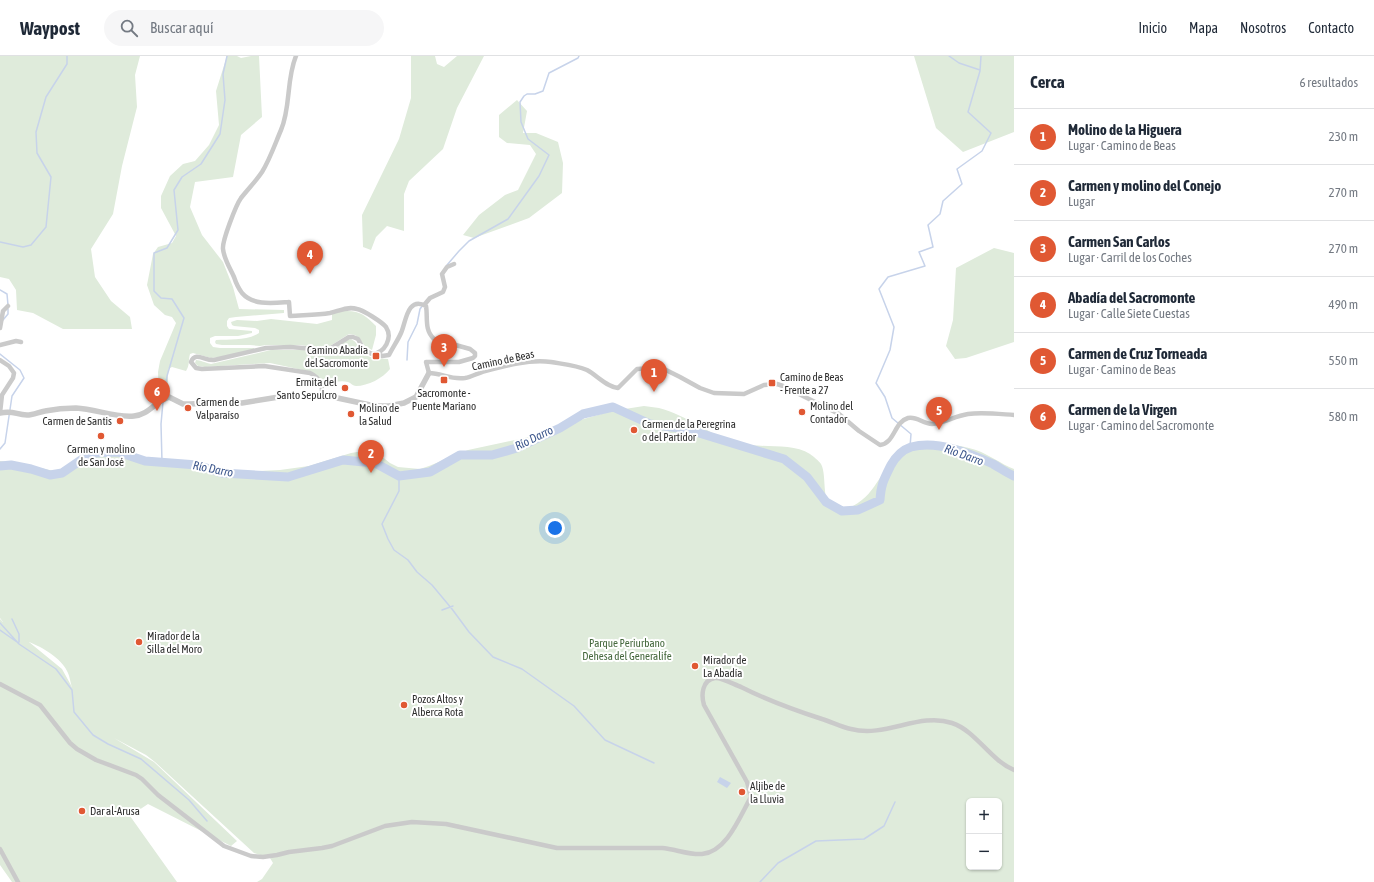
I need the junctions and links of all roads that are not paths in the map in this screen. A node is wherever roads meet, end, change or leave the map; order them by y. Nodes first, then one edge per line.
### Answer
1 (296, 56) edge
2 (454, 264) dead end
3 (425, 304) junction
4 (8, 306) dead end
5 (0, 328) edge
6 (21, 342) dead end
7 (0, 345) edge
8 (377, 353) junction
9 (0, 360) edge
10 (429, 373) junction
11 (322, 396) junction
12 (2, 413) edge
13 (1014, 415) edge
14 (0, 684) edge
15 (1014, 770) edge
16 (0, 849) edge
17 (18, 882) edge

1 - 8 street
2 - 3 street
3 - 8 street
3 - 10 street
4 - 5 street
6 - 7 street
8 - 11 street
9 - 12 street
10 - 11 street
10 - 13 street, Camino de Beas
11 - 12 street
14 - 15 street
16 - 17 street

